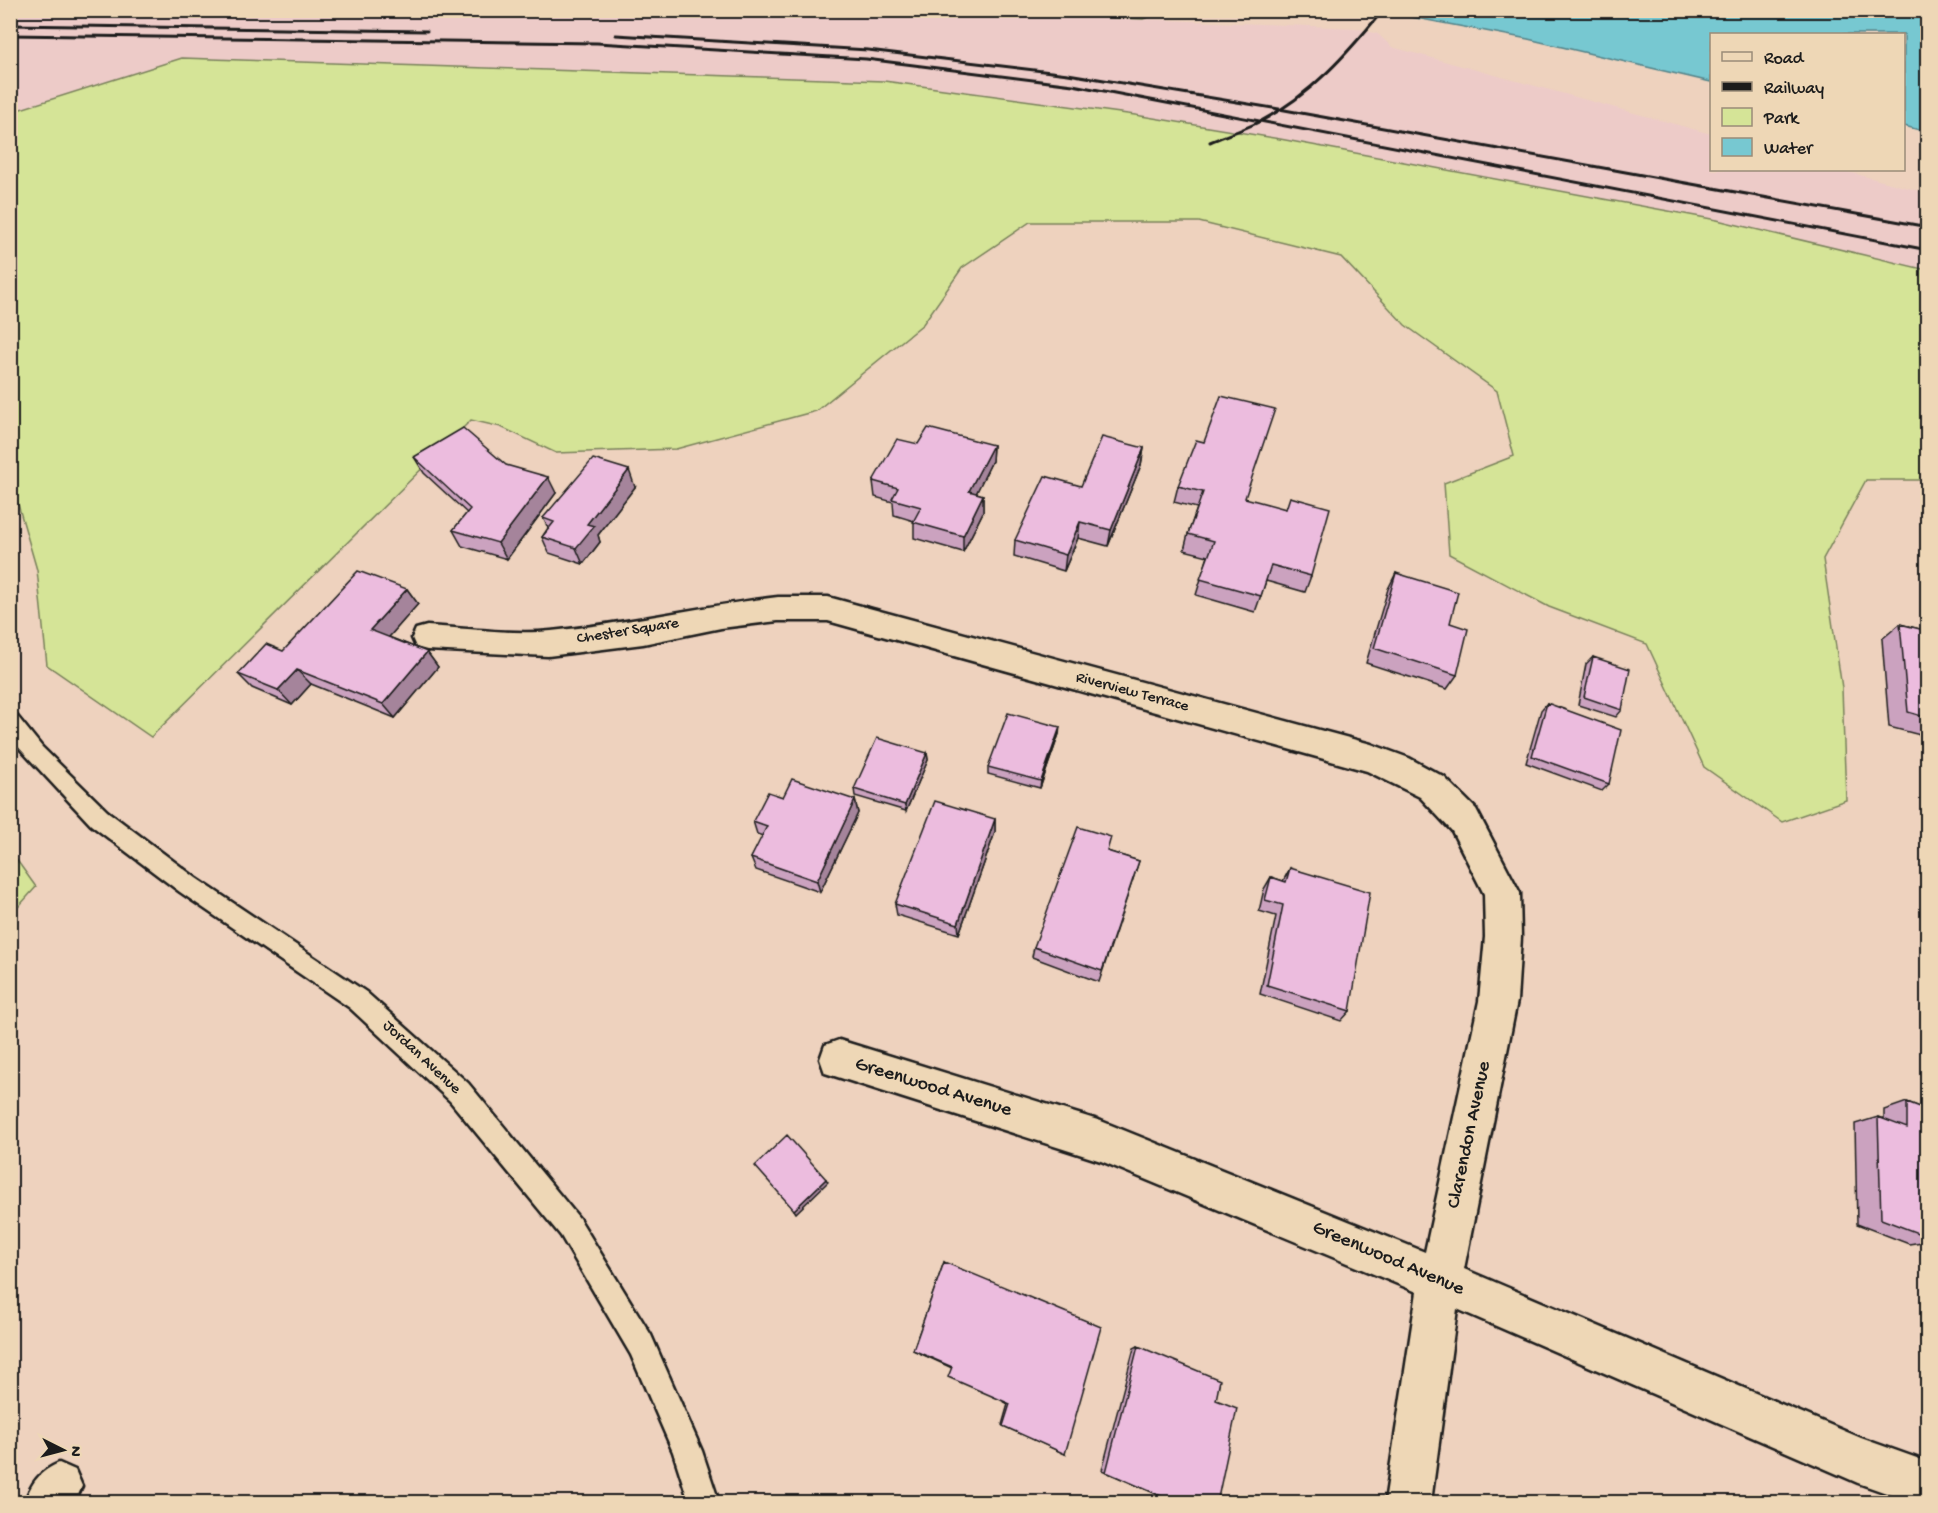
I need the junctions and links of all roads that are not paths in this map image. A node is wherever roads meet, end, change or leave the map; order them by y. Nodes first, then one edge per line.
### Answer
1 (828, 609) joint
2 (427, 638) dead end
3 (10, 722) edge
4 (1432, 787) joint
5 (839, 1059) dead end
6 (1440, 1280) junction
7 (1928, 1485) edge
8 (704, 1503) edge
9 (1408, 1503) edge

1 - 2 street, Chester Square
1 - 4 street, Riverview Terrace
3 - 8 lane, Jordan Avenue
4 - 6 street, Clarendon Avenue
5 - 6 street, Greenwood Avenue
6 - 7 street, Greenwood Avenue
6 - 9 street, Clarendon Avenue

